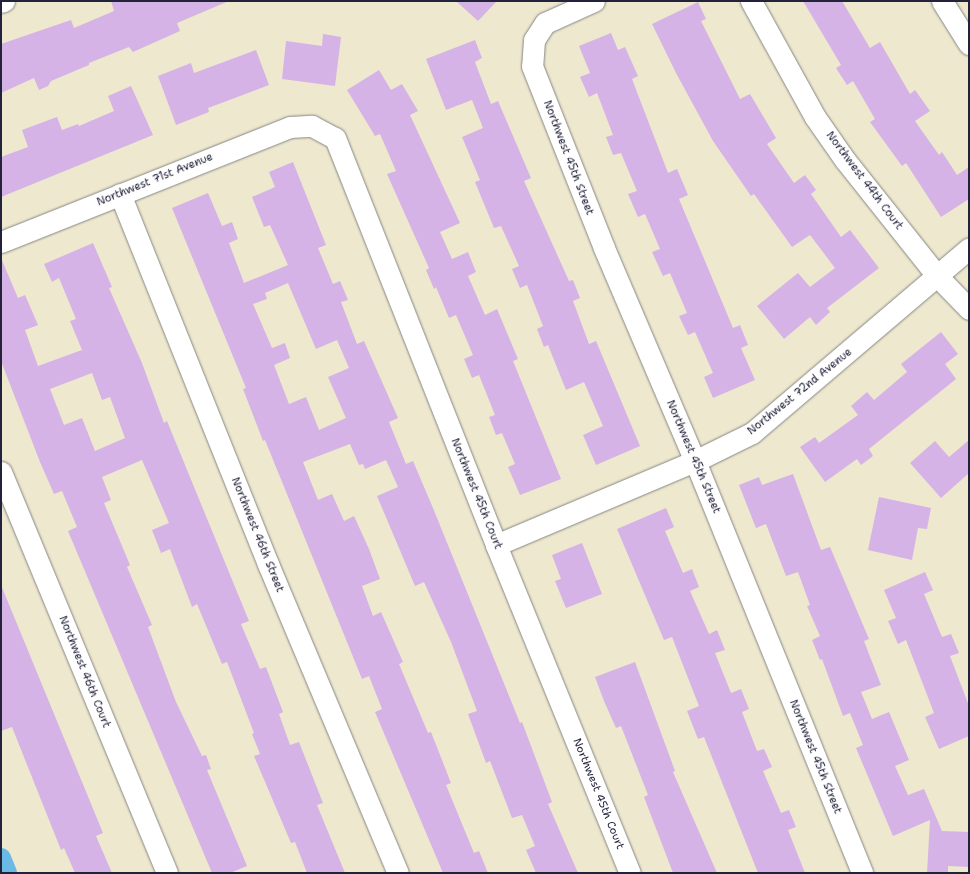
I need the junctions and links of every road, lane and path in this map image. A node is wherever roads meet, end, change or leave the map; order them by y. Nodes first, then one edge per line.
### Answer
1 (4, 1) edge
2 (594, 1) edge
3 (751, 1) edge
4 (942, 1) edge
5 (1, 2) edge
6 (969, 44) edge
7 (312, 126) joint
8 (120, 194) junction
9 (1, 242) edge
10 (969, 248) edge
11 (938, 277) junction
12 (969, 309) edge
13 (696, 460) junction
14 (1, 472) edge
15 (496, 545) junction
16 (167, 873) edge
17 (398, 873) edge
18 (630, 873) edge
19 (862, 873) edge

1 - 5 street
2 - 13 street, Northwest 45th Street
3 - 11 street, Northwest 44th Court
4 - 6 street
7 - 8 street, Northwest 71st Avenue
7 - 15 street, Northwest 45th Court
8 - 9 street, Northwest 71st Avenue
8 - 17 street, Northwest 46th Street
10 - 11 street, Northwest 72nd Avenue
11 - 12 street, Northwest 44th Court
11 - 13 street, Northwest 72nd Avenue
13 - 15 street, Northwest 72nd Avenue
13 - 19 street, Northwest 45th Street
14 - 16 street, Northwest 46th Court
15 - 18 street, Northwest 45th Court

